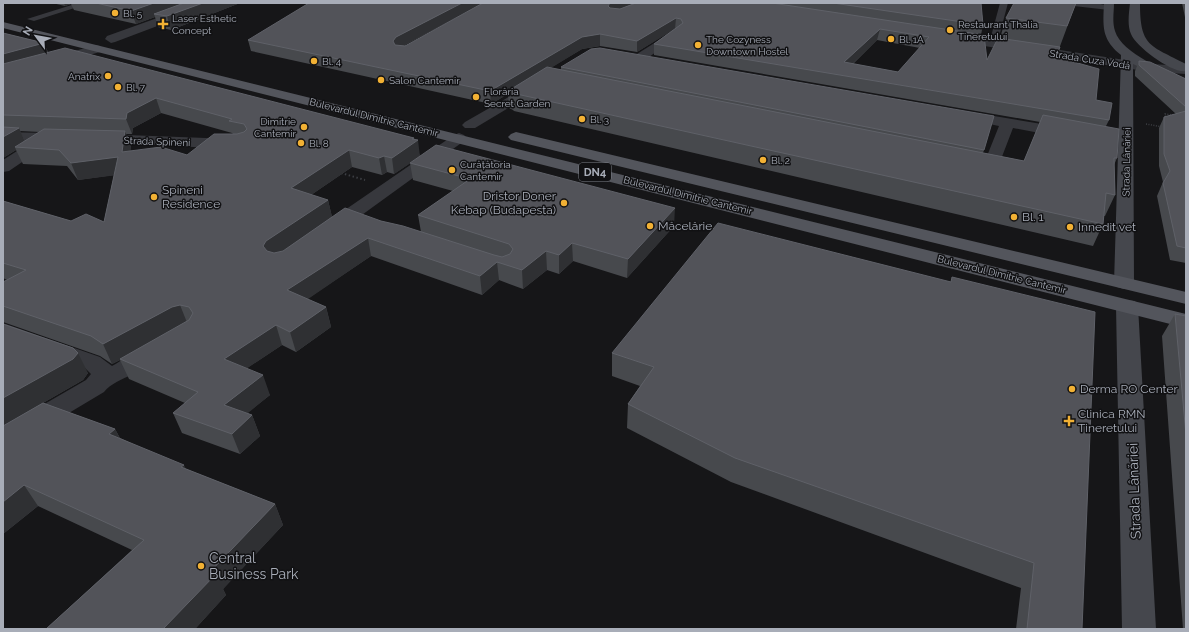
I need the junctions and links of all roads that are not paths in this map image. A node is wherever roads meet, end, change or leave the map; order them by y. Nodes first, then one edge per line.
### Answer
1 (86, 3) edge
2 (209, 3) edge
3 (1004, 3) edge
4 (1065, 3) edge
5 (1135, 3) edge
6 (1109, 6) edge
7 (3, 12) edge
8 (31, 19) junction
9 (3, 25) edge
10 (675, 33) edge
11 (947, 37) edge
12 (111, 39) junction
13 (993, 44) junction
14 (96, 49) junction
15 (1127, 59) junction
16 (657, 60) edge
17 (1151, 68) junction
18 (1186, 70) edge
19 (4, 74) edge
20 (546, 78) edge
21 (1186, 85) edge
22 (402, 109) dead end
23 (953, 113) edge
24 (1007, 122) junction
25 (461, 128) junction
26 (1081, 136) edge
27 (3, 137) edge
28 (86, 139) edge
29 (242, 144) edge
30 (956, 162) edge
31 (3, 167) edge
32 (347, 217) junction
33 (368, 224) edge
34 (317, 238) edge
35 (1125, 295) junction
36 (1186, 298) edge
37 (1186, 321) edge
38 (3, 330) edge
39 (169, 344) edge
40 (101, 379) junction
41 (3, 440) edge
42 (1139, 629) edge

1 - 8 lane
2 - 12 street
3 - 13 lane
4 - 6 lane
5 - 18 street
6 - 15 street
7 - 8 main road, Bulevardul Dimitrie Cantemir
8 - 12 main road, Bulevardul Dimitrie Cantemir
9 - 14 main road, Bulevardul Dimitrie Cantemir / DN4
10 - 16 street
11 - 13 street, Strada Cuza Vodă
12 - 22 main road, Bulevardul Dimitrie Cantemir
13 - 15 street, Strada Cuza Vodă
14 - 19 street
14 - 25 main road, Bulevardul Dimitrie Cantemir / DN4
15 - 17 street, Strada Cuza Vodă
15 - 35 street, Strada Lânăriei
17 - 18 street, Strada Cuza Vodă
17 - 21 street
20 - 25 street
23 - 24 street
24 - 26 street
24 - 30 street
25 - 32 street
25 - 35 main road, Bulevardul Dimitrie Cantemir / DN4
25 - 35 main road, Bulevardul Dimitrie Cantemir / DN4
27 - 31 street
28 - 29 street, Strada Spineni
32 - 33 street
32 - 34 street
35 - 36 main road, Bulevardul Dimitrie Cantemir / DN4
35 - 37 main road, Bulevardul Dimitrie Cantemir / DN4
35 - 42 street, Strada Lânăriei
38 - 40 street
39 - 40 street
40 - 41 street

